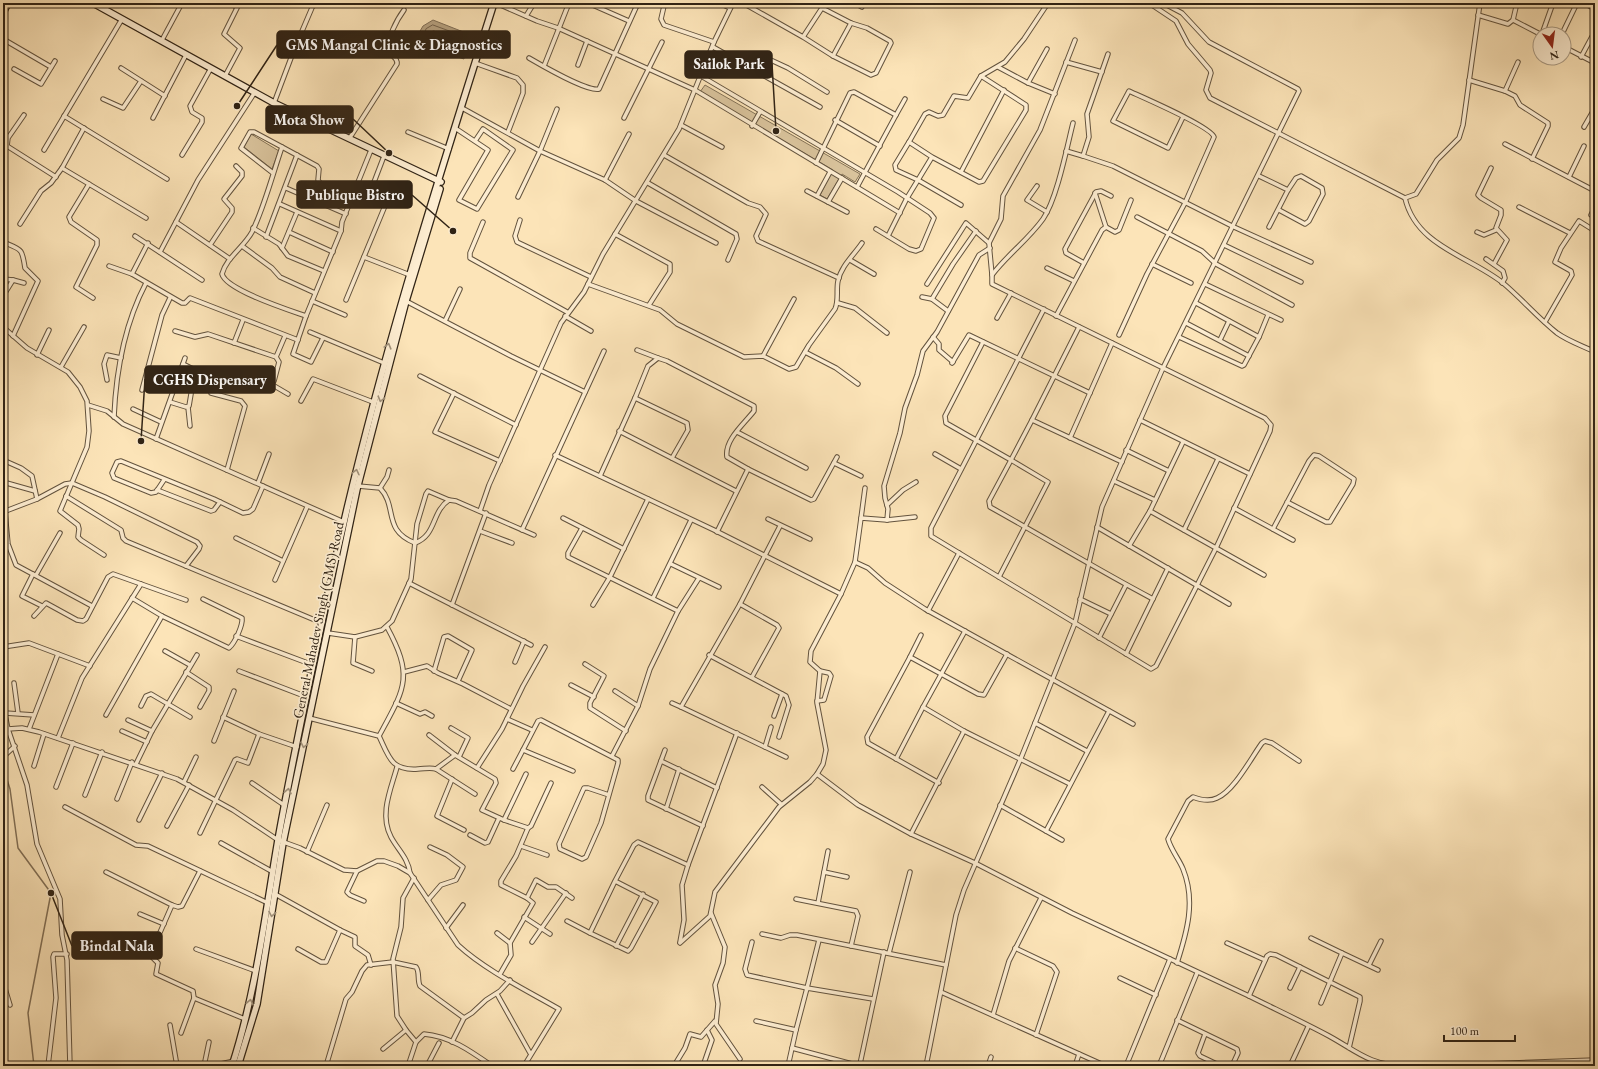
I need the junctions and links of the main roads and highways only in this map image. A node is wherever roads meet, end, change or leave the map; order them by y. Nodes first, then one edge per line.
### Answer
1 (8, 3) edge
2 (3, 13) edge

1 - 2 main road

